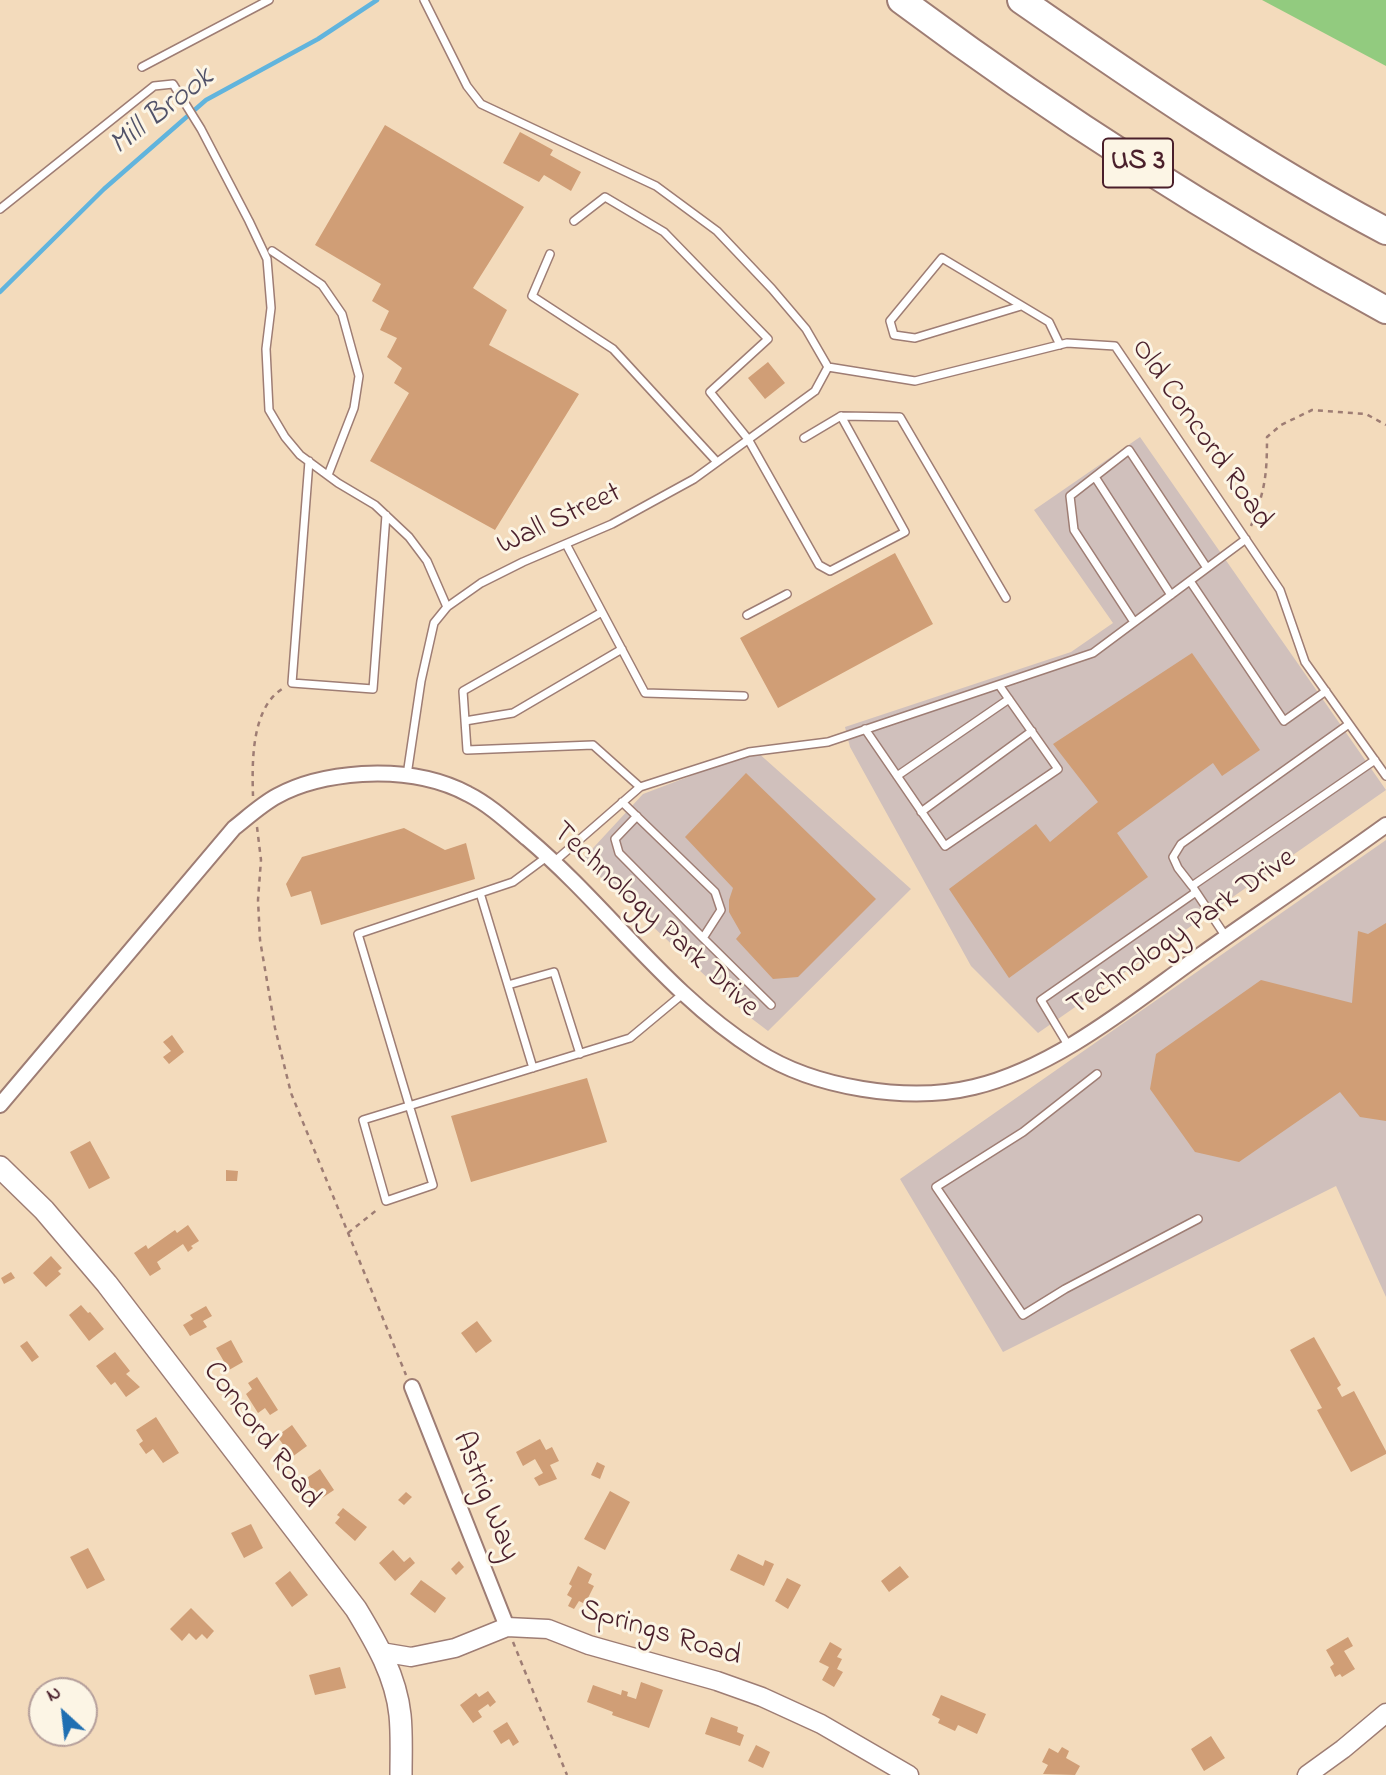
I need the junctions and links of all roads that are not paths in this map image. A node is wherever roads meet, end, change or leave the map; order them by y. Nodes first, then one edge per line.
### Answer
1 (269, 0) edge
2 (424, 0) edge
3 (901, 0) edge
4 (1021, 0) edge
5 (142, 67) dead end
6 (0, 209) edge
7 (575, 221) dead end
8 (1386, 232) edge
9 (272, 251) dead end
10 (550, 254) dead end
11 (1021, 306) junction
12 (1386, 310) edge
13 (1060, 345) junction
14 (828, 367) junction
15 (841, 416) junction
16 (804, 438) dead end
17 (748, 439) junction
18 (309, 461) junction
19 (717, 461) junction
20 (328, 475) junction
21 (1094, 477) junction
22 (386, 515) junction
23 (1246, 539) junction
24 (566, 544) junction
25 (1207, 568) junction
26 (1190, 581) junction
27 (787, 594) dead end
28 (1171, 595) junction
29 (1006, 598) dead end
30 (447, 607) junction
31 (602, 611) junction
32 (747, 615) dead end
33 (1134, 622) junction
34 (622, 649) junction
35 (999, 685) junction
36 (1326, 691) junction
37 (744, 696) dead end
38 (1009, 699) junction
39 (465, 721) junction
40 (1349, 724) junction
41 (865, 729) junction
42 (1032, 731) junction
43 (1375, 760) junction
44 (407, 776) junction
45 (897, 776) junction
46 (1386, 776) edge
47 (640, 787) junction
48 (622, 802) junction
49 (921, 811) junction
50 (637, 816) junction
51 (1386, 825) edge
52 (552, 858) junction
53 (1194, 889) junction
54 (480, 893) junction
55 (1226, 937) junction
56 (703, 938) junction
57 (508, 985) junction
58 (684, 993) junction
59 (771, 1004) dead end
60 (1068, 1045) junction
61 (580, 1054) junction
62 (533, 1068) junction
63 (1097, 1074) dead end
64 (0, 1105) edge
65 (409, 1106) junction
66 (0, 1167) edge
67 (1199, 1219) dead end
68 (412, 1387) road end
69 (507, 1627) junction
70 (381, 1652) junction
71 (1386, 1713) edge
72 (401, 1775) edge
73 (909, 1775) edge
74 (1307, 1775) edge

1 - 5 lane
2 - 14 lane
3 - 12 highway, US 3
4 - 8 highway, US 3
6 - 18 lane
7 - 17 lane
9 - 20 lane
10 - 19 lane
11 - 11 lane
11 - 13 lane
13 - 14 lane, Old Concord Road
13 - 23 lane, Old Concord Road
14 - 17 lane, Wall Street
15 - 16 lane
15 - 17 lane
15 - 29 lane
17 - 19 lane, Wall Street
18 - 20 lane
18 - 22 lane
19 - 24 lane, Wall Street
20 - 22 lane
21 - 25 lane
21 - 28 lane
21 - 33 lane
22 - 30 lane
23 - 25 lane
23 - 36 lane, Old Concord Road
24 - 30 lane, Wall Street
24 - 31 lane
25 - 26 lane
26 - 28 lane
26 - 36 lane
27 - 32 lane
28 - 33 lane
30 - 44 lane, Wall Street
31 - 34 lane
31 - 39 lane
33 - 35 lane
34 - 37 lane
34 - 39 lane
35 - 38 lane
35 - 41 lane
36 - 40 lane, Old Concord Road
38 - 42 lane
38 - 45 lane
39 - 47 lane
40 - 43 lane, Old Concord Road
40 - 53 lane
41 - 45 lane
41 - 47 lane
42 - 49 lane
42 - 49 lane
43 - 46 lane, Old Concord Road
43 - 53 lane
44 - 52 street, Technology Park Drive
44 - 64 street, Technology Park Drive
45 - 49 lane
47 - 48 lane
48 - 50 lane
48 - 52 lane
50 - 56 lane
50 - 56 lane
51 - 55 street, Technology Park Drive
52 - 54 lane
52 - 58 street, Technology Park Drive
53 - 55 lane
53 - 60 lane
54 - 57 lane
54 - 65 lane
55 - 60 street, Technology Park Drive
56 - 59 lane
57 - 61 lane
57 - 62 lane
58 - 60 street, Technology Park Drive
58 - 61 lane
61 - 62 lane
62 - 65 lane
63 - 67 lane
65 - 65 lane
66 - 70 main road, Concord Road
68 - 69 street, Astrig Way
69 - 70 street, Springs Road
69 - 73 street, Springs Road
70 - 72 main road, Concord Road
71 - 74 street

